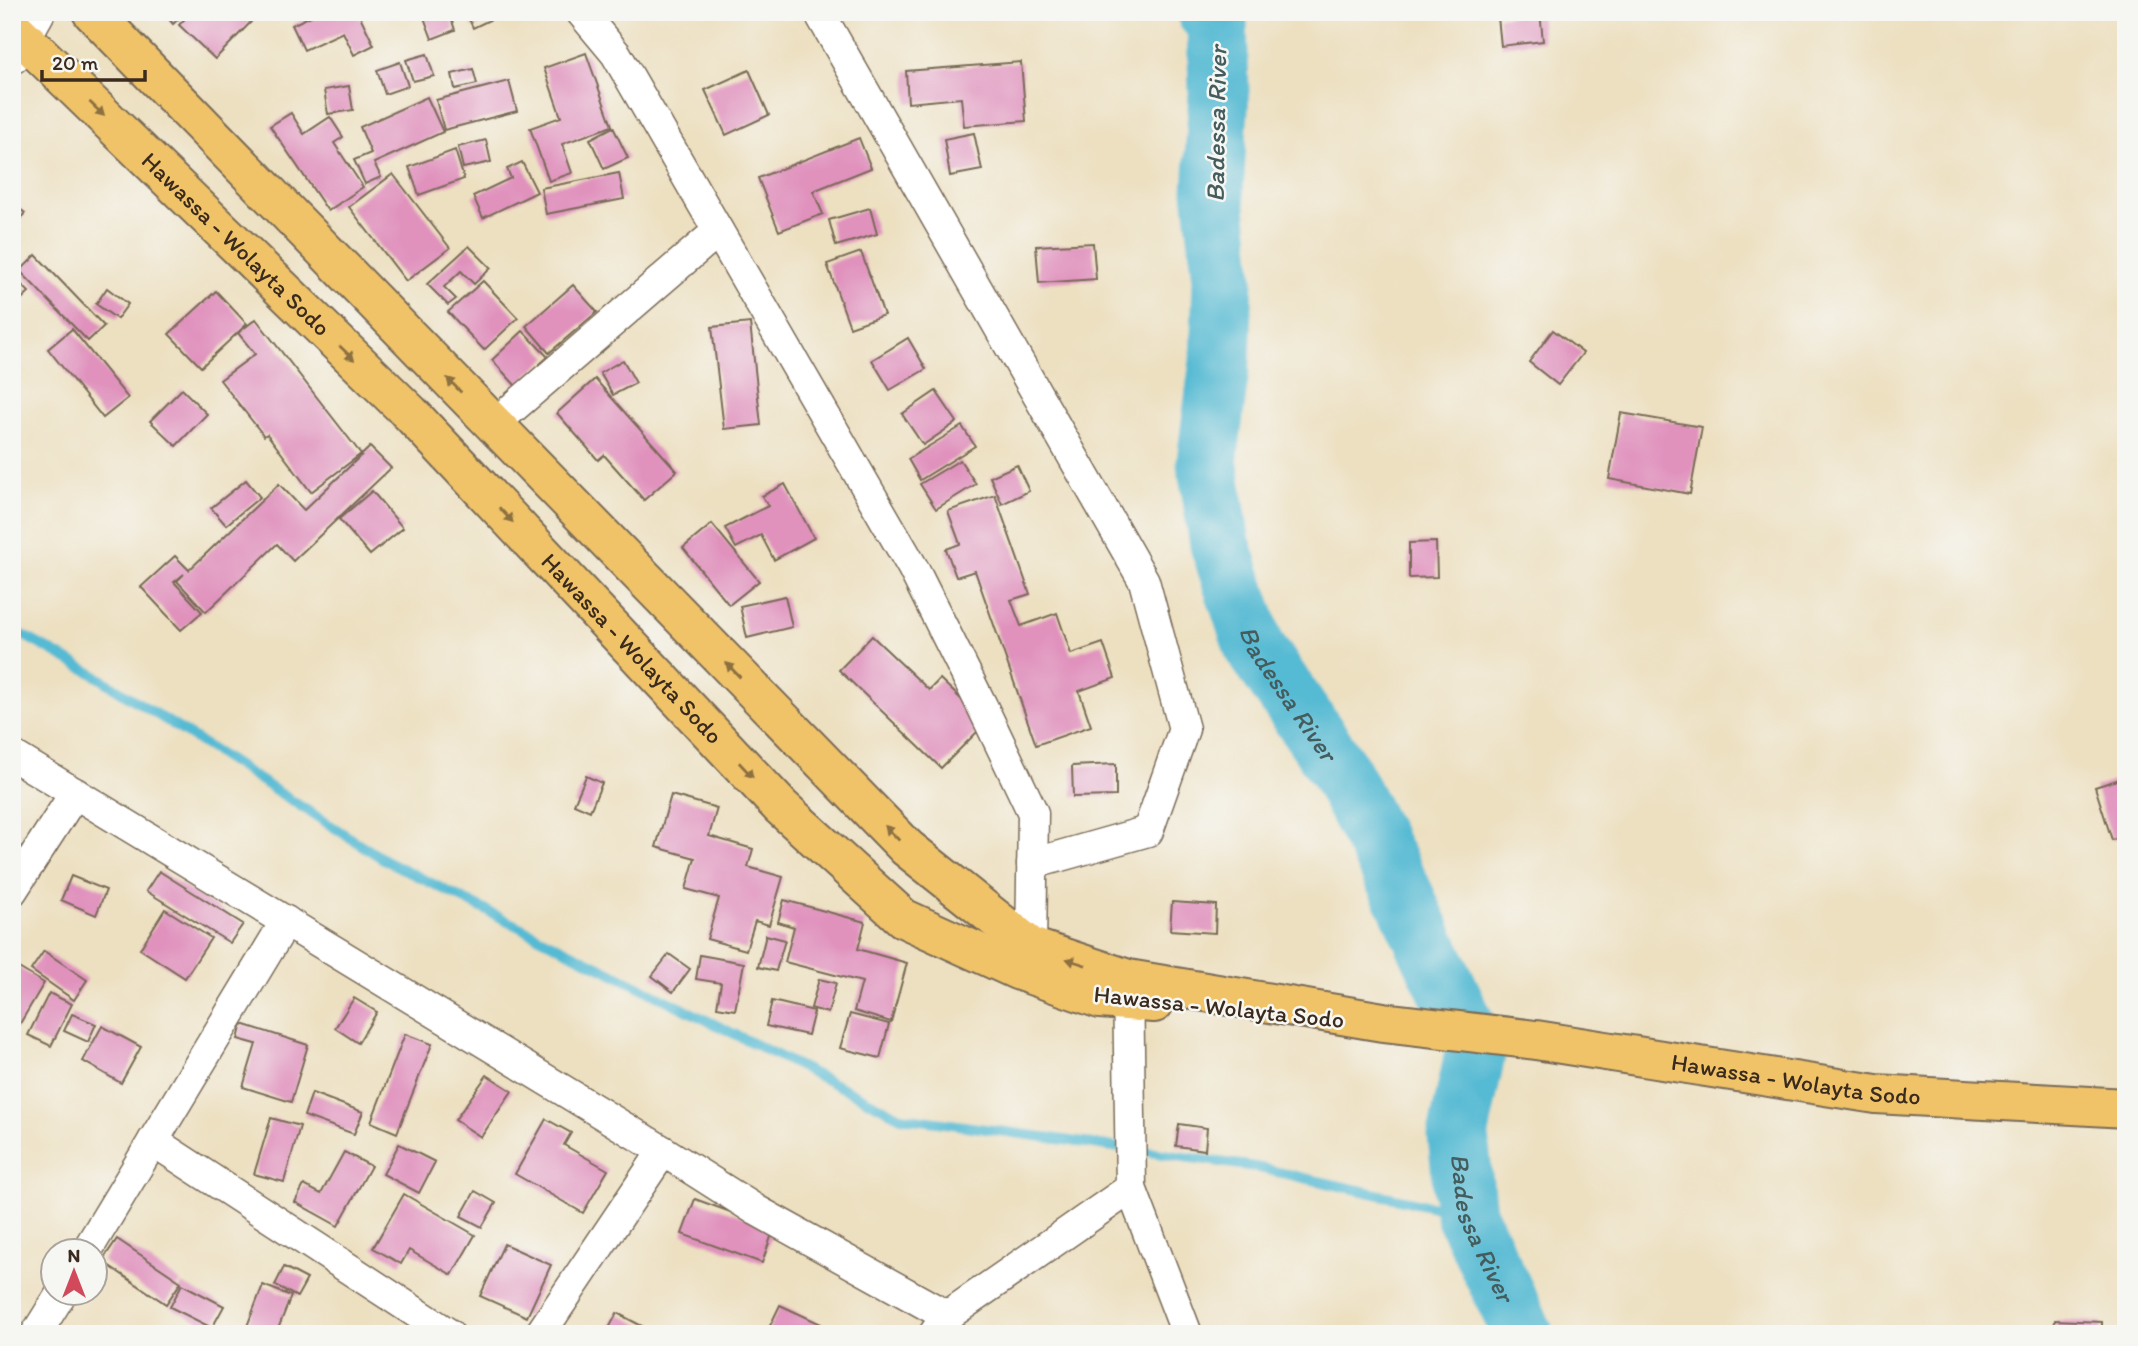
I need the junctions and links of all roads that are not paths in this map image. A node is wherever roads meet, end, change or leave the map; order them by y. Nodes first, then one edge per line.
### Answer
1 (92, 12) edge
2 (581, 12) edge
3 (819, 12) edge
4 (21, 33) edge
5 (718, 231) junction
6 (493, 425) junction
7 (12, 755) edge
8 (75, 793) junction
9 (1032, 864) junction
10 (12, 891) edge
11 (286, 921) junction
12 (1031, 947) junction
13 (1128, 990) junction
14 (2126, 1108) edge
15 (153, 1141) junction
16 (663, 1151) junction
17 (1130, 1188) junction
18 (94, 1238) edge
19 (52, 1308) edge
20 (940, 1325) edge
21 (36, 1334) edge
22 (449, 1334) edge
23 (540, 1334) edge
24 (1187, 1334) edge

6 -> 1 main road, Hawassa - Wolayta Sodo
2 - 5 street
3 - 9 street
4 -> 13 main road, Hawassa - Wolayta Sodo
5 - 6 street
5 - 9 street
12 -> 6 main road, Hawassa - Wolayta Sodo
7 - 8 street
8 - 10 street
8 - 11 street
9 - 12 street
11 - 15 street
11 - 16 street
13 -> 12 main road, Hawassa - Wolayta Sodo
13 - 14 main road, Hawassa - Wolayta Sodo
13 - 17 street
15 - 18 street
15 - 22 street
16 - 20 street
16 - 23 street
17 - 20 street
17 - 24 street
19 - 21 street

